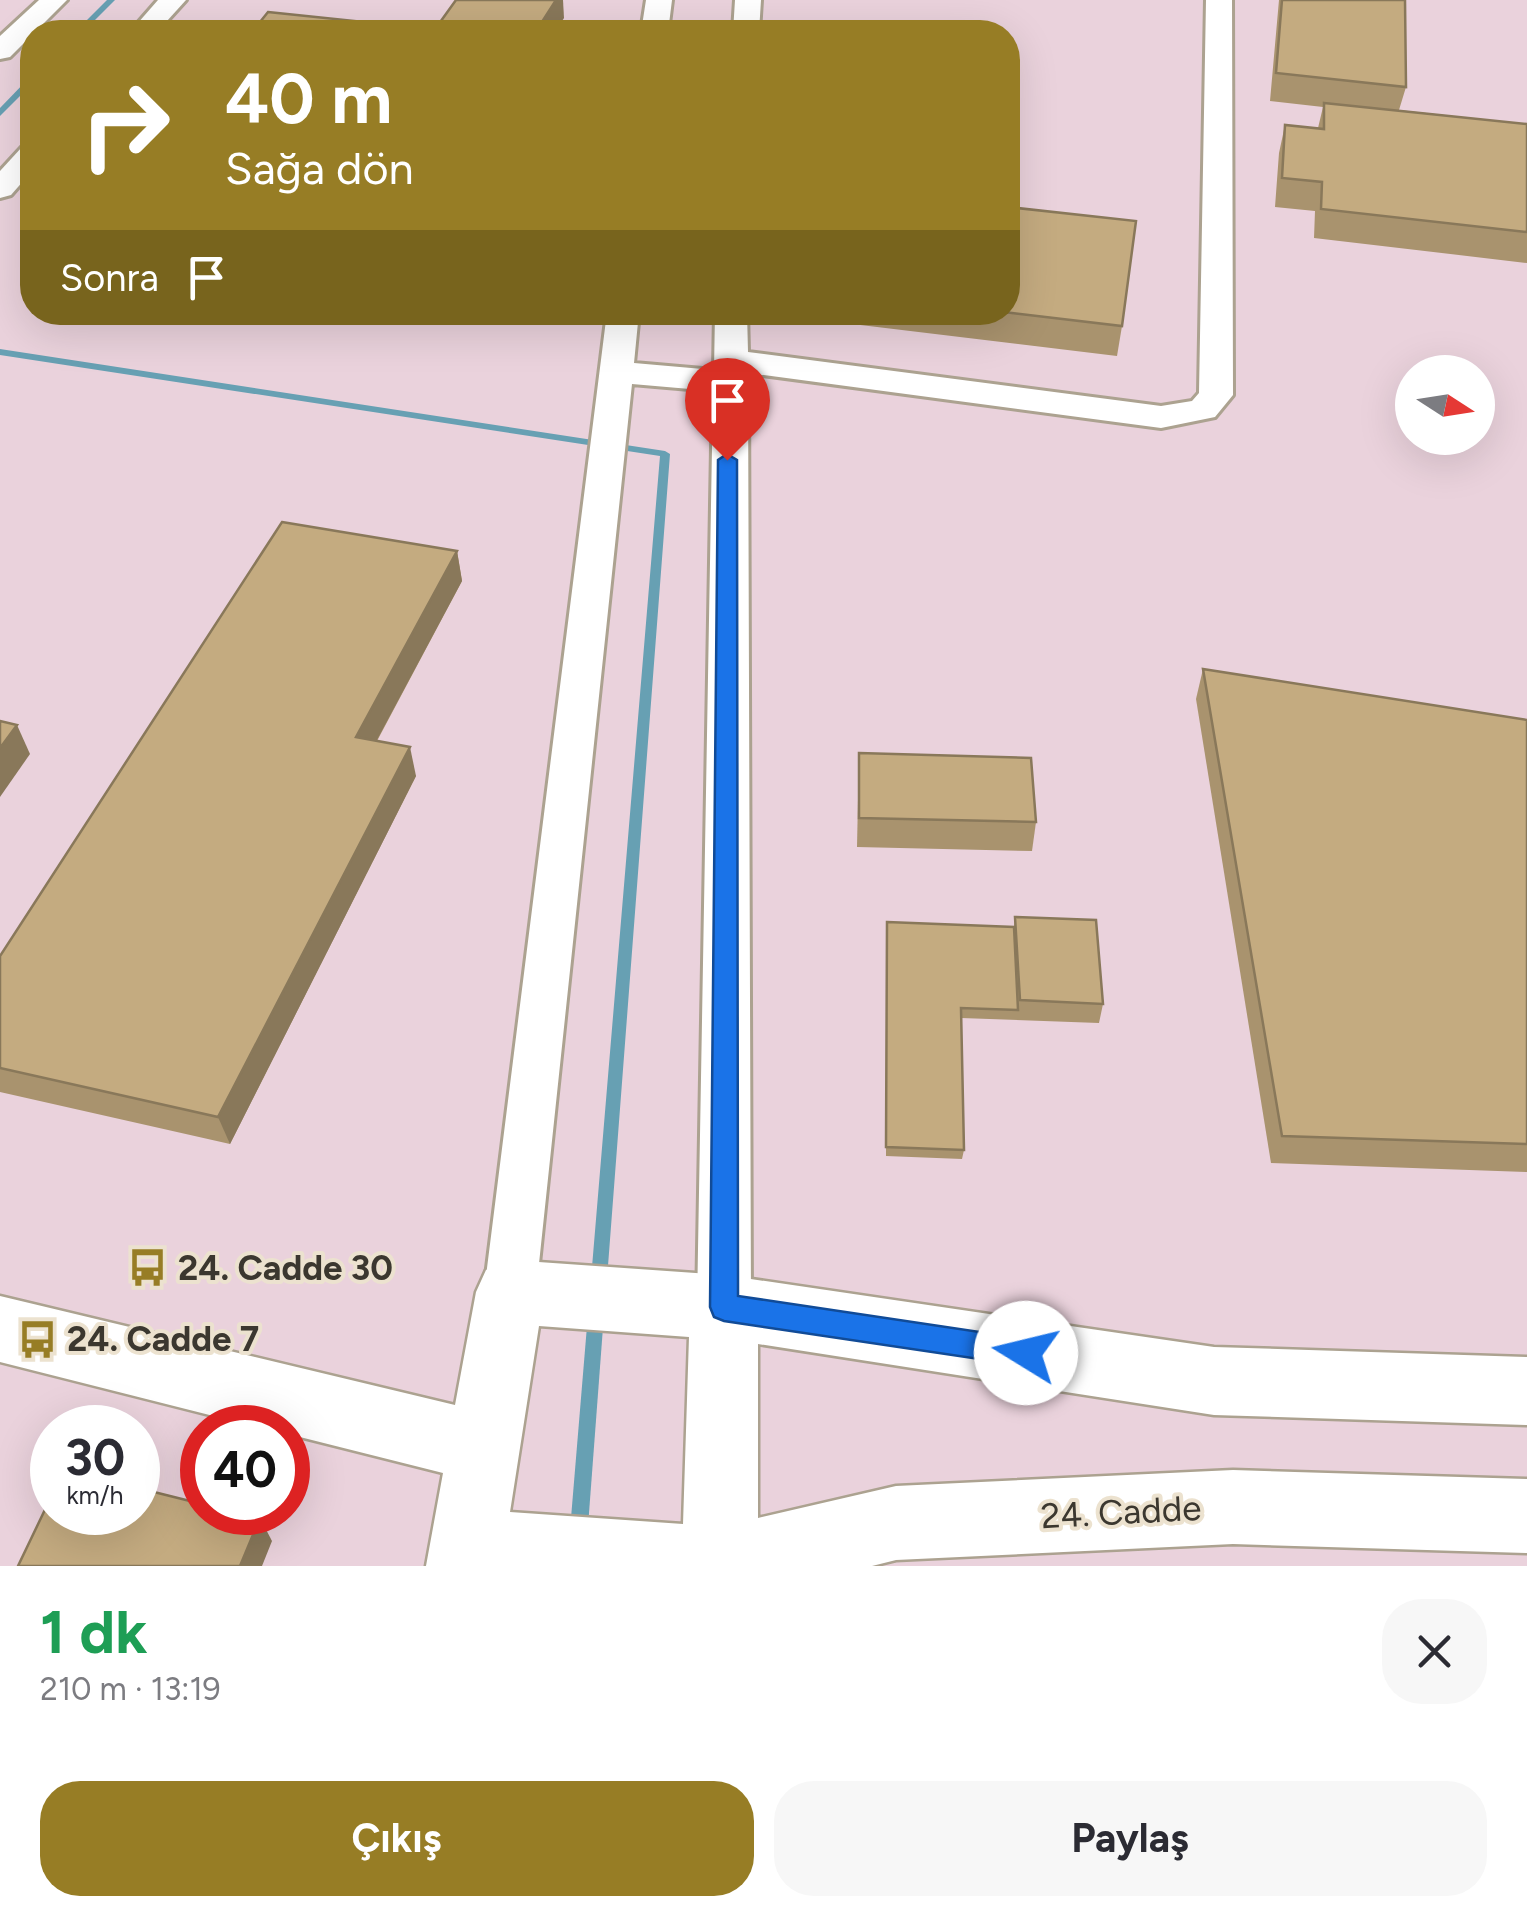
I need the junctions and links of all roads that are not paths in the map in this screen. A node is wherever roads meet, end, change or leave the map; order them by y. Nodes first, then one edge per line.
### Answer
1 (54, 0) edge
2 (173, 0) edge
3 (1219, 0) edge
4 (33, 20) edge
5 (154, 20) edge
6 (20, 32) edge
7 (0, 51) edge
8 (20, 166) edge
9 (0, 189) edge
10 (621, 325) edge
11 (730, 325) edge
12 (728, 371) junction
13 (616, 372) junction
14 (510, 1292) junction
15 (724, 1307) junction
16 (0, 1330) edge
17 (1527, 1392) edge
18 (484, 1448) junction
19 (1527, 1516) edge
20 (466, 1557) edge
21 (720, 1565) edge

1 - 4 street
2 - 5 street
3 - 12 street
6 - 7 street
8 - 9 street
10 - 13 street
11 - 12 street
12 - 13 street
12 - 15 street
13 - 14 street
14 - 15 street
14 - 18 street
15 - 17 street
15 - 21 street
16 - 18 street
18 - 20 street
19 - 21 street, 24. Cadde
20 - 21 street, 24. Cadde

